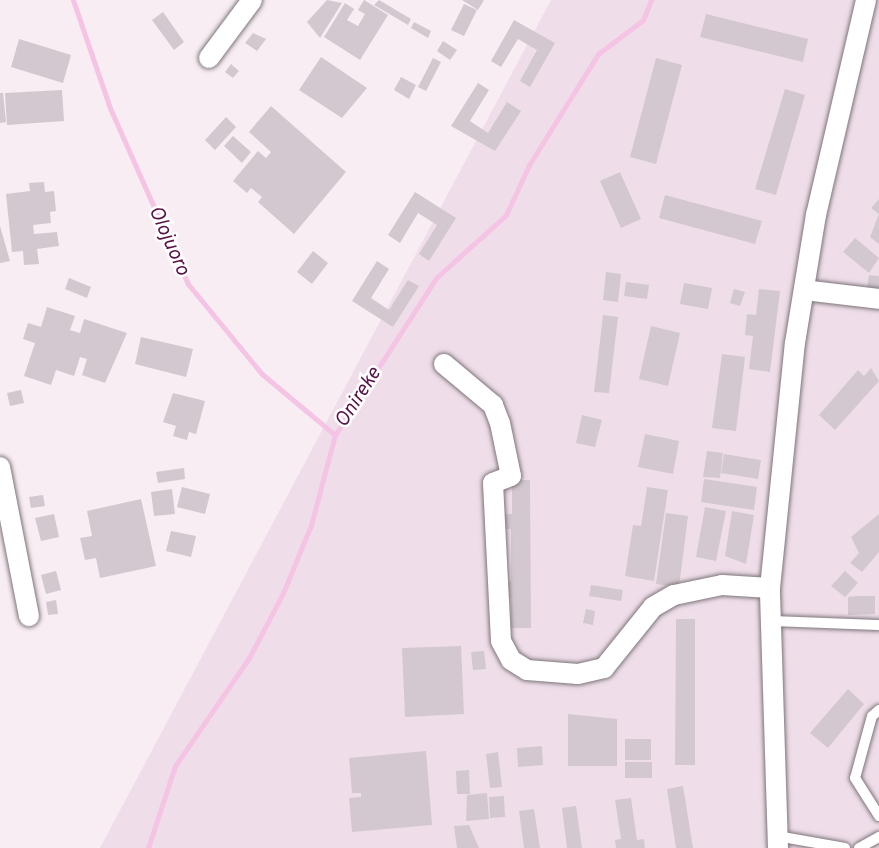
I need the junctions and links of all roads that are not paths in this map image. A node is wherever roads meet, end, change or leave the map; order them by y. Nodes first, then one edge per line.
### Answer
1 (252, 0) edge
2 (866, 0) edge
3 (209, 58) dead end
4 (804, 290) junction
5 (879, 298) edge
6 (444, 364) dead end
7 (0, 468) edge
8 (770, 588) junction
9 (29, 616) dead end
10 (771, 621) junction
11 (879, 624) edge
12 (879, 710) edge
13 (879, 816) edge
14 (879, 837) edge
15 (778, 842) edge
16 (845, 848) edge
17 (859, 848) edge

1 - 3 street
2 - 4 street
4 - 5 street
4 - 8 street
6 - 8 street
7 - 9 street
8 - 10 street
10 - 11 lane
10 - 15 street
12 - 13 lane
14 - 17 lane
15 - 16 lane

